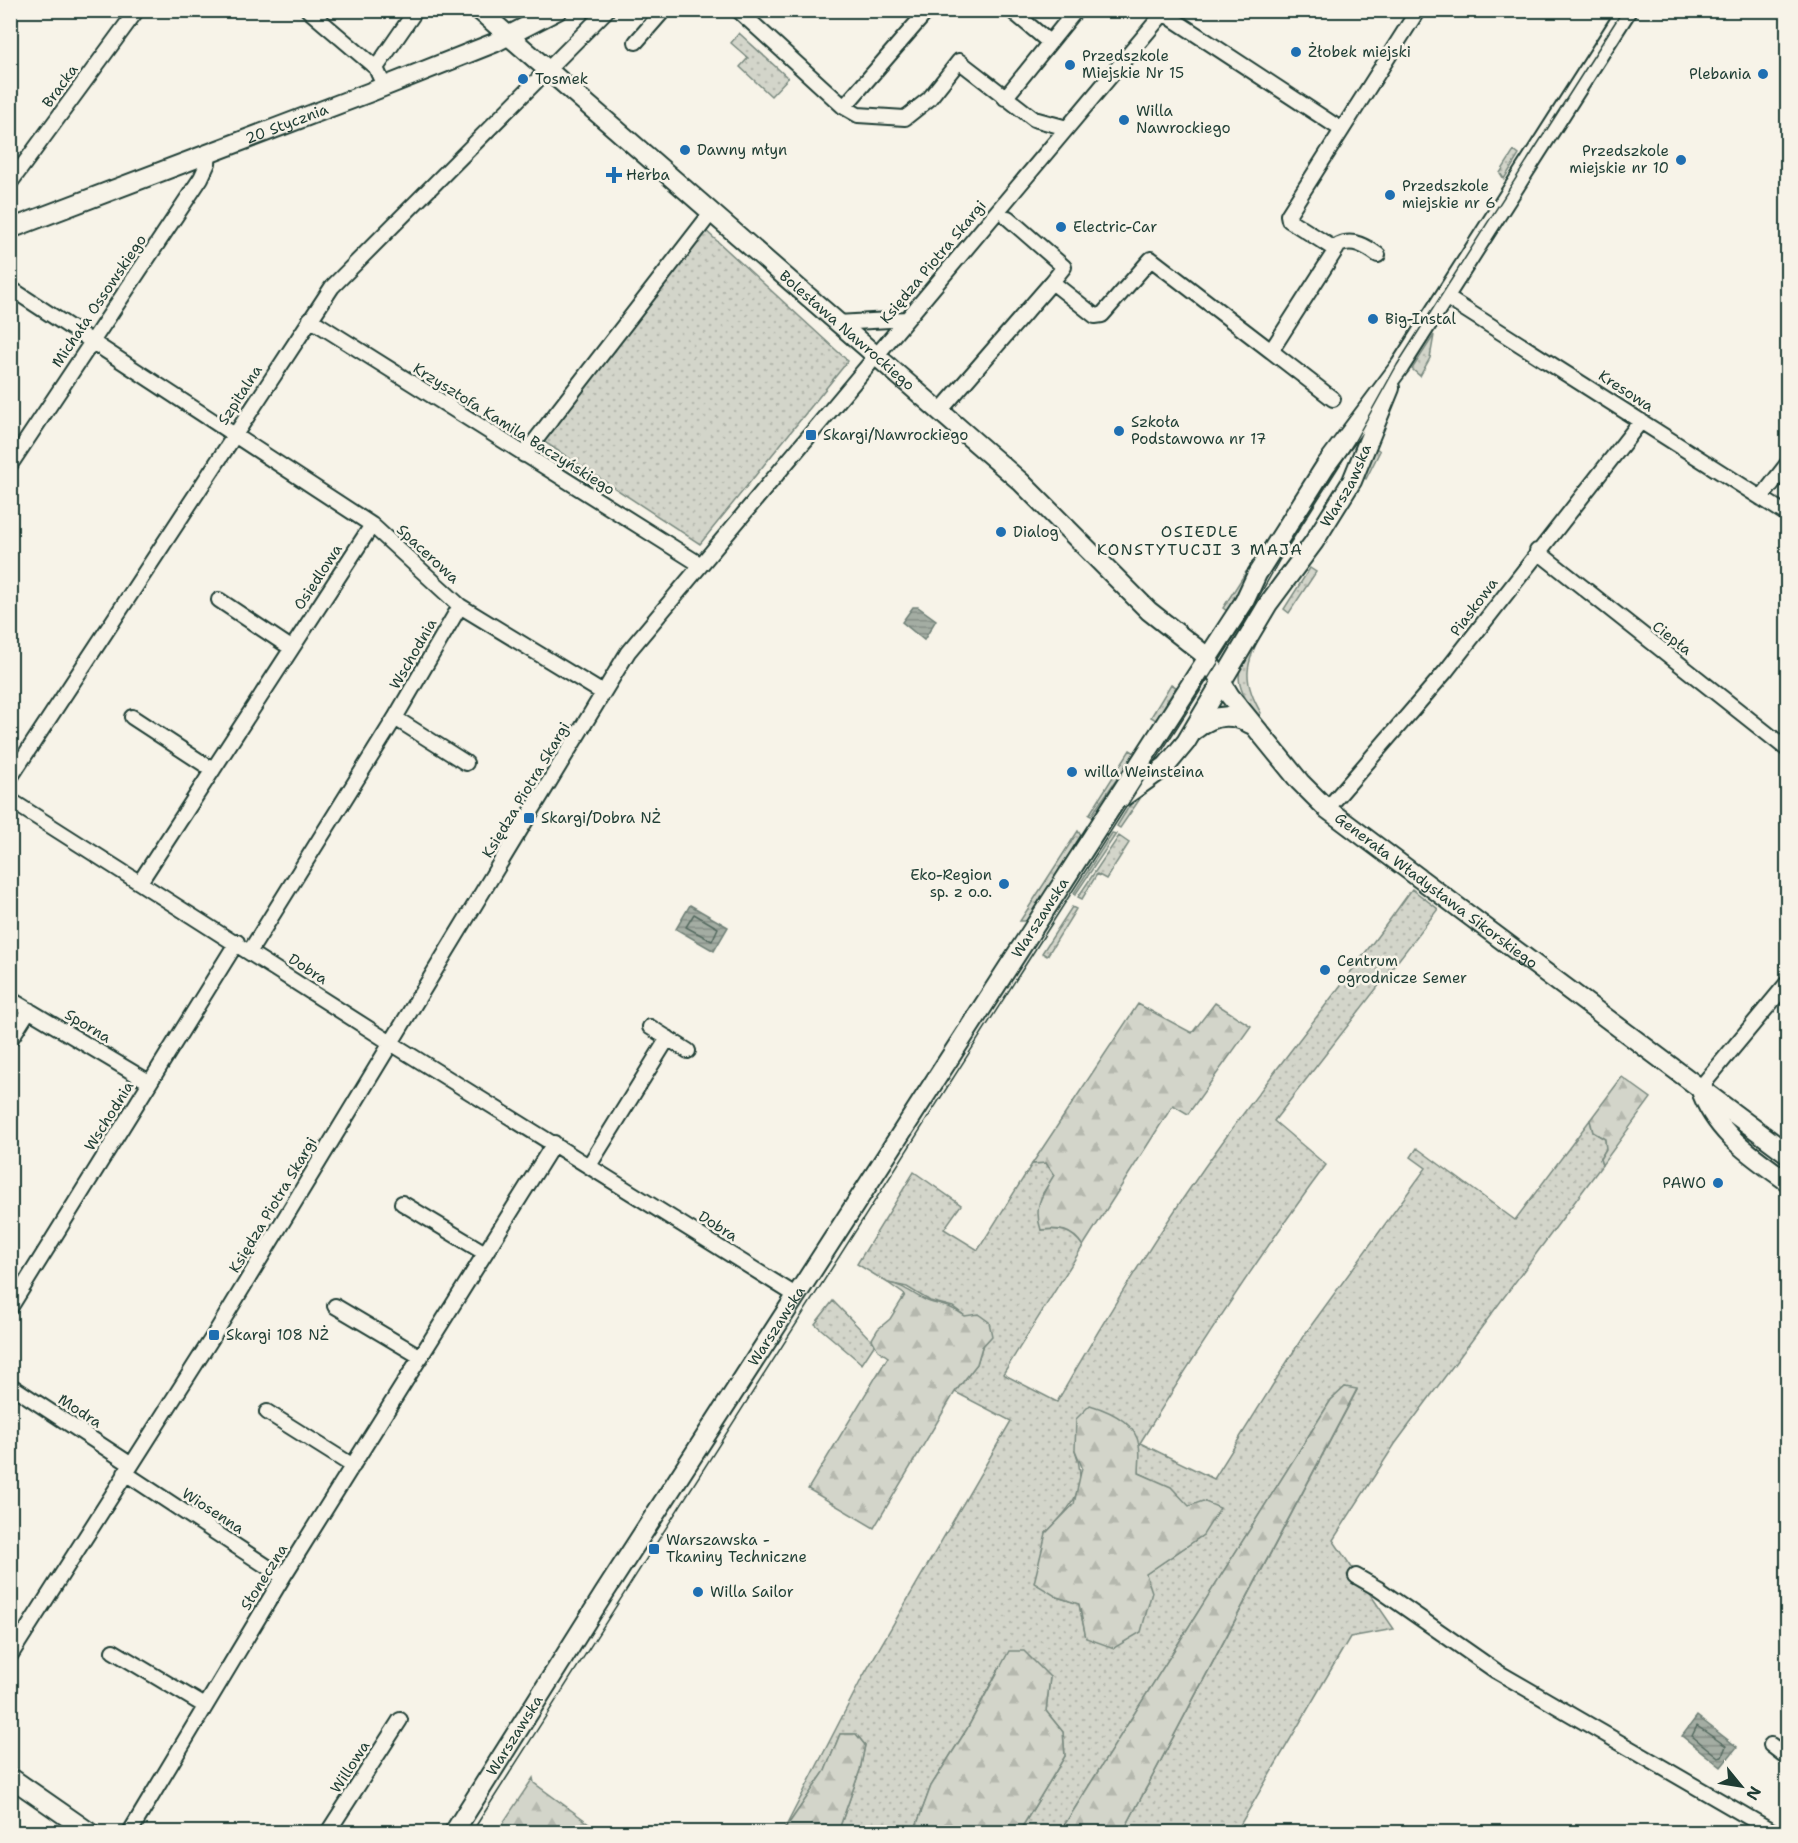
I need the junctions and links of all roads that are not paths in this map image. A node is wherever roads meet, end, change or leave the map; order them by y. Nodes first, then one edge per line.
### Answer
1 (137, 10) edge
2 (308, 10) edge
3 (416, 10) edge
4 (479, 10) edge
5 (558, 10) edge
6 (607, 10) edge
7 (664, 10) edge
8 (738, 10) edge
9 (928, 10) edge
10 (1011, 10) edge
11 (1076, 10) edge
12 (1418, 10) edge
13 (1627, 10) edge
14 (1163, 12) edge
15 (509, 36) junction
16 (636, 42) dead end
17 (1049, 42) junction
18 (376, 68) junction
19 (547, 70) junction
20 (384, 86) junction
21 (1005, 98) junction
22 (844, 107) junction
23 (1067, 128) junction
24 (1342, 130) junction
25 (209, 153) junction
26 (10, 183) edge
27 (711, 213) junction
28 (1008, 218) dead end
29 (10, 229) edge
30 (1336, 249) junction
31 (1378, 255) dead end
32 (1052, 282) junction
33 (10, 288) edge
34 (1444, 296) junction
35 (310, 319) junction
36 (907, 319) junction
37 (837, 323) junction
38 (93, 341) junction
39 (1271, 351) junction
40 (876, 356) junction
41 (1400, 366) junction
42 (1333, 399) dead end
43 (940, 411) junction
44 (1641, 421) junction
45 (235, 434) junction
46 (524, 455) junction
47 (1788, 463) edge
48 (10, 465) edge
49 (1761, 498) junction
50 (1788, 515) edge
51 (372, 525) junction
52 (1537, 551) junction
53 (701, 565) junction
54 (219, 600) dead end
55 (460, 606) junction
56 (291, 648) junction
57 (1208, 658) junction
58 (1221, 683) junction
59 (603, 693) junction
60 (132, 717) dead end
61 (395, 718) junction
62 (1254, 726) junction
63 (1192, 733) junction
64 (1788, 750) edge
65 (466, 763) dead end
66 (213, 770) junction
67 (10, 777) edge
68 (10, 800) edge
69 (1327, 809) junction
70 (1101, 820) junction
71 (140, 882) junction
72 (237, 942) junction
73 (250, 951) junction
74 (1788, 982) edge
75 (10, 999) edge
76 (29, 1010) junction
77 (650, 1027) dead end
78 (668, 1038) junction
79 (10, 1040) edge
80 (391, 1043) junction
81 (688, 1051) dead end
82 (149, 1082) junction
83 (1700, 1088) junction
84 (554, 1143) junction
85 (1788, 1154) edge
86 (590, 1164) junction
87 (1788, 1182) edge
88 (402, 1203) dead end
89 (485, 1253) junction
90 (797, 1296) junction
91 (335, 1306) dead end
92 (10, 1308) edge
93 (421, 1357) junction
94 (10, 1385) edge
95 (267, 1412) dead end
96 (353, 1466) junction
97 (128, 1469) junction
98 (1356, 1576) dead end
99 (283, 1577) junction
100 (112, 1651) dead end
101 (10, 1656) edge
102 (205, 1706) junction
103 (400, 1720) dead end
104 (1771, 1745) dead end
105 (1788, 1758) edge
106 (10, 1777) edge
107 (89, 1833) edge
108 (130, 1833) edge
109 (328, 1833) edge
110 (454, 1833) edge
111 (1774, 1833) edge

1 - 26 street, Bracka
2 - 18 street
3 - 18 street
4 - 15 street, Bolesława Nawrockiego
5 - 15 street, 20 Stycznia
6 - 19 street, Szpitalna
7 - 16 street
8 - 22 street
9 - 22 street
10 - 17 street
11 - 17 street
12 - 24 street
13 - 34 street, Warszawska
14 - 23 street, Księdza Piotra Skargi
14 - 24 street
15 - 19 street, Bolesława Nawrockiego
15 - 20 street, 20 Stycznia
17 - 21 street
18 - 20 street
19 - 27 street, Bolesława Nawrockiego
19 - 35 street, Szpitalna
20 - 25 street, 20 Stycznia
21 - 22 street
21 - 23 street
23 - 36 street, Księdza Piotra Skargi
24 - 30 street
25 - 29 street, 20 Stycznia
25 - 38 street, Michała Ossowskiego
27 - 37 street, Bolesława Nawrockiego
27 - 46 street
28 - 32 street
30 - 31 street
30 - 39 street
32 - 39 street
32 - 43 street
33 - 38 street, Spacerowa
34 - 41 street, Warszawska
34 - 44 street, Kresowa
35 - 45 street, Szpitalna
35 - 46 street, Krzysztofa Kamila Baczyńskiego
36 - 37 street
36 - 40 street, Księdza Piotra Skargi
37 - 40 street, Bolesława Nawrockiego
38 - 45 street, Spacerowa
38 - 48 street, Michała Ossowskiego
39 - 42 street
40 - 43 street, Bolesława Nawrockiego
40 - 53 street, Księdza Piotra Skargi
41 - 57 street, Warszawska
41 - 58 street, Warszawska
43 - 57 street, Bolesława Nawrockiego
44 - 49 street, Kresowa
44 - 52 street, Piaskowa
45 - 51 street, Spacerowa
45 - 67 street, Szpitalna
46 - 53 street, Krzysztofa Kamila Baczyńskiego
47 - 49 street
49 - 50 street, Kresowa
51 - 55 street, Spacerowa
51 - 56 street, Osiedlowa
52 - 64 street, Ciepła
52 - 69 street, Piaskowa
53 - 59 street, Księdza Piotra Skargi
54 - 56 street
55 - 59 street, Spacerowa
55 - 61 street, Wschodnia
56 - 66 street, Osiedlowa
57 - 58 street, Generała Władysława Sikorskiego
57 - 70 street, Warszawska
58 - 62 street, Generała Władysława Sikorskiego
58 - 63 street, Warszawska
59 - 80 street, Księdza Piotra Skargi
60 - 66 street
61 - 65 street
61 - 73 street, Wschodnia
62 - 63 street
62 - 69 street, Generała Władysława Sikorskiego
63 - 70 street, Warszawska
66 - 71 street, Osiedlowa
68 - 71 street, Dobra
69 - 83 street, Generała Władysława Sikorskiego
70 - 90 street, Warszawska
71 - 72 street, Dobra
72 - 73 street, Dobra
72 - 82 street, Wschodnia
73 - 80 street, Dobra
74 - 83 street
75 - 76 street, Sporna
76 - 79 street
76 - 82 street, Sporna
77 - 78 street
78 - 81 street
78 - 86 street
80 - 84 street, Dobra
80 - 97 street, Księdza Piotra Skargi
82 - 92 street, Wschodnia
83 - 85 street, Generała Władysława Sikorskiego
83 - 87 street, Generała Władysława Sikorskiego
84 - 86 street, Dobra
84 - 89 street, Słoneczna
86 - 90 street, Dobra
88 - 89 street
89 - 93 street, Słoneczna
90 - 110 street, Warszawska
91 - 93 street
93 - 96 street, Słoneczna
94 - 97 street, Modra
95 - 96 street
96 - 99 street, Słoneczna
97 - 99 street, Wiosenna
97 - 101 street, Księdza Piotra Skargi
98 - 111 street
99 - 102 street, Słoneczna
100 - 102 street
102 - 108 street, Słoneczna
103 - 109 street, Willowa
104 - 105 street
106 - 107 street

